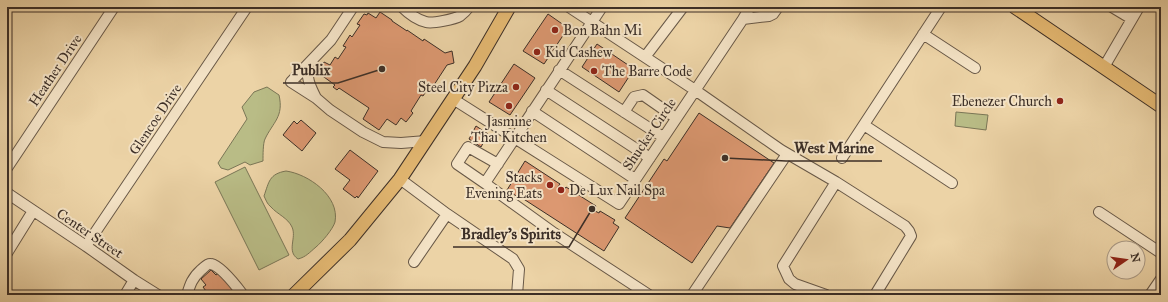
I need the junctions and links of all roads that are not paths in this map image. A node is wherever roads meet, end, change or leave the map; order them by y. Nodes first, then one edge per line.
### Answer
1 (114, 7) edge
2 (247, 7) edge
3 (353, 7) edge
4 (402, 7) edge
5 (454, 7) edge
6 (469, 7) edge
7 (509, 7) edge
8 (569, 7) edge
9 (602, 7) edge
10 (683, 7) edge
11 (750, 7) edge
12 (753, 7) edge
13 (778, 7) edge
14 (941, 7) edge
15 (1014, 7) edge
16 (1112, 7) edge
17 (1139, 7) edge
18 (759, 16) junction
19 (457, 18) junction
20 (742, 19) junction
21 (1132, 19) junction
22 (591, 22) junction
23 (923, 34) junction
24 (645, 57) junction
25 (308, 64) junction
26 (1104, 67) junction
27 (975, 68) dead end
28 (559, 70) junction
29 (546, 90) junction
30 (695, 90) junction
31 (316, 98) junction
32 (454, 99) junction
33 (1161, 106) edge
34 (532, 111) junction
35 (624, 112) junction
36 (676, 118) junction
37 (864, 125) junction
38 (664, 137) junction
39 (515, 138) junction
40 (426, 140) junction
41 (784, 152) junction
42 (650, 158) junction
43 (842, 158) dead end
44 (498, 164) junction
45 (7, 168) edge
46 (400, 179) junction
47 (635, 179) junction
48 (836, 182) junction
49 (952, 183) dead end
50 (486, 184) junction
51 (7, 193) edge
52 (33, 211) junction
53 (1098, 212) dead end
54 (447, 214) junction
55 (86, 246) junction
56 (7, 253) edge
57 (1161, 253) edge
58 (414, 262) dead end
59 (1161, 279) edge
60 (134, 280) junction
61 (125, 295) edge
62 (158, 295) edge
63 (187, 295) edge
64 (243, 295) edge
65 (294, 295) edge
66 (516, 295) edge
67 (649, 295) edge
68 (692, 295) edge
69 (826, 295) edge
70 (875, 295) edge
71 (1150, 295) edge

1 - 45 street, Heather Drive
2 - 55 street, Glencoe Drive
3 - 25 street
4 - 19 street
5 - 19 street
6 - 19 street
7 - 32 main road
8 - 22 street
9 - 22 street
10 - 24 street
11 - 20 street, Shucker Circle
12 - 18 street
13 - 18 street
14 - 23 street
15 - 26 main road
16 - 21 street
17 - 21 street
18 - 20 street
20 - 30 street, Shucker Circle
21 - 26 street
22 - 24 street
22 - 28 street
23 - 27 street
23 - 37 street
24 - 30 street
25 - 31 street
25 - 31 street
26 - 33 main road
28 - 29 street
28 - 35 street
29 - 34 street
29 - 42 street
30 - 36 street, Shucker Circle
30 - 41 street
31 - 40 street
32 - 39 street
32 - 40 main road
34 - 39 street
34 - 47 street
35 - 36 street
35 - 38 street
36 - 38 street, Shucker Circle
37 - 43 street
37 - 49 street
38 - 42 street, Shucker Circle
39 - 44 street
39 - 47 street, Shucker Circle
40 - 46 main road
41 - 48 street
41 - 68 street
42 - 47 street, Shucker Circle
44 - 50 street
44 - 50 street
46 - 54 street
46 - 65 main road
48 - 69 street
48 - 70 street
50 - 67 street
51 - 52 street, Center Street
52 - 55 street, Center Street
52 - 56 street
53 - 57 street
54 - 58 street
54 - 66 street
55 - 60 street, Center Street
59 - 71 street
60 - 61 street
60 - 62 street, Center Street
63 - 64 street

